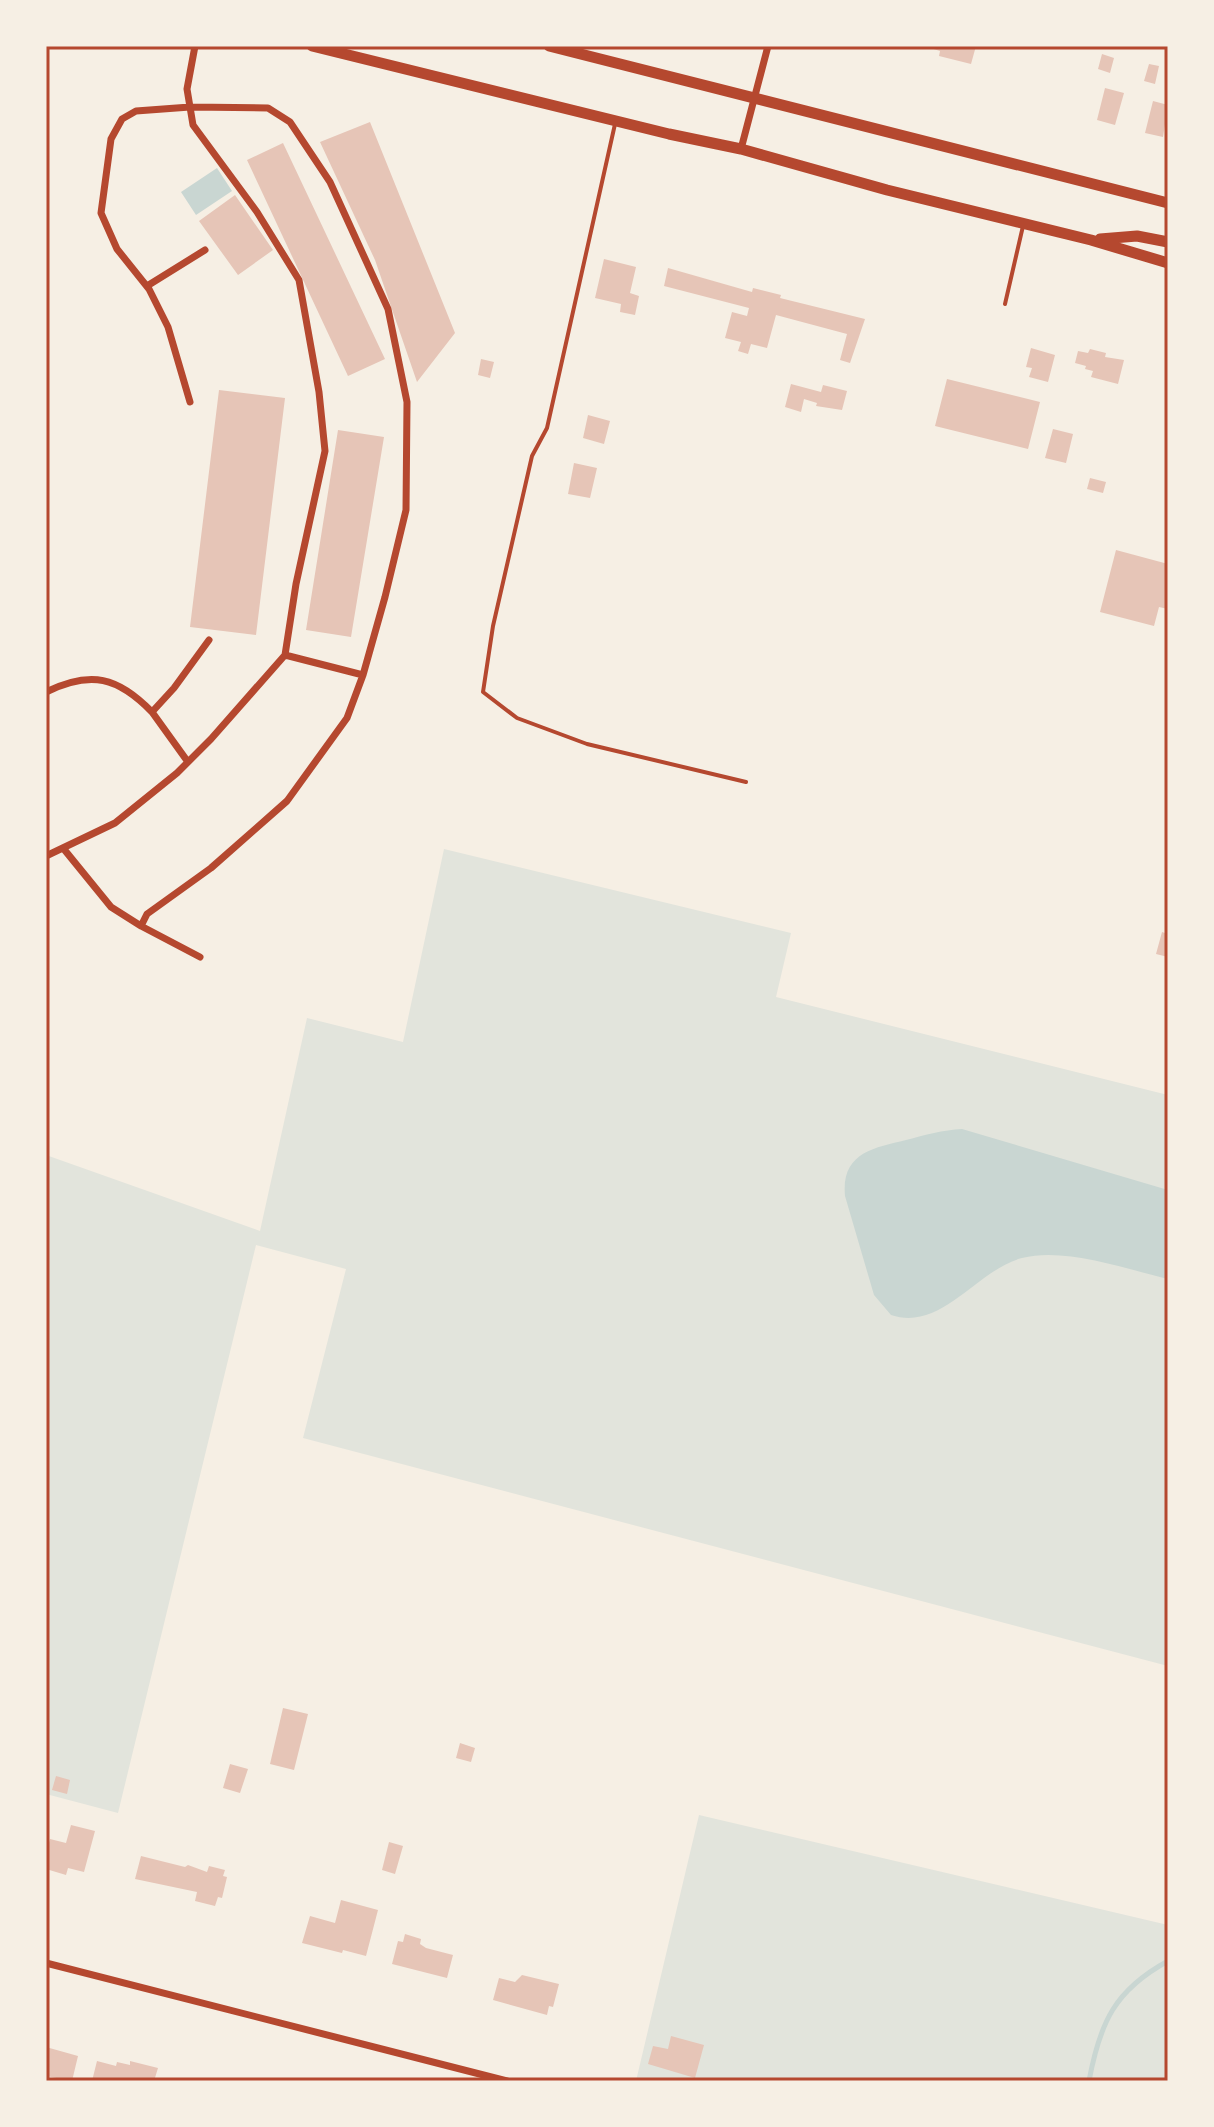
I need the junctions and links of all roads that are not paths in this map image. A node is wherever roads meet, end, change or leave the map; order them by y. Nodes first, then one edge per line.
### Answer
1 (195, 46) edge
2 (312, 46) edge
3 (549, 46) edge
4 (768, 46) edge
5 (755, 100) junction
6 (190, 107) junction
7 (616, 121) junction
8 (741, 149) junction
9 (1168, 203) edge
10 (1023, 224) junction
11 (1091, 240) junction
12 (1168, 242) edge
13 (205, 250) dead end
14 (1168, 263) edge
15 (147, 286) junction
16 (1005, 304) dead end
17 (190, 402) dead end
18 (209, 640) dead end
19 (285, 655) junction
20 (363, 675) junction
21 (46, 692) edge
22 (152, 712) junction
23 (188, 762) junction
24 (746, 782) dead end
25 (63, 848) junction
26 (46, 856) edge
27 (141, 926) junction
28 (200, 957) dead end
29 (46, 1963) edge
30 (507, 2081) edge

1 - 6 street
2 - 7 main road
3 - 5 main road
4 - 5 street
5 - 8 street
5 - 9 main road
6 - 15 street
6 - 19 street
6 - 20 street
7 - 8 main road
7 - 24 lane
8 - 10 main road
10 - 11 main road
10 - 16 lane
11 - 12 main road
11 - 14 main road
13 - 15 street
15 - 17 street
18 - 22 street
19 - 20 street
19 - 23 street
20 - 27 street
21 - 22 street
22 - 23 street
23 - 25 street
25 - 26 street
25 - 27 street
27 - 28 street
29 - 30 street

